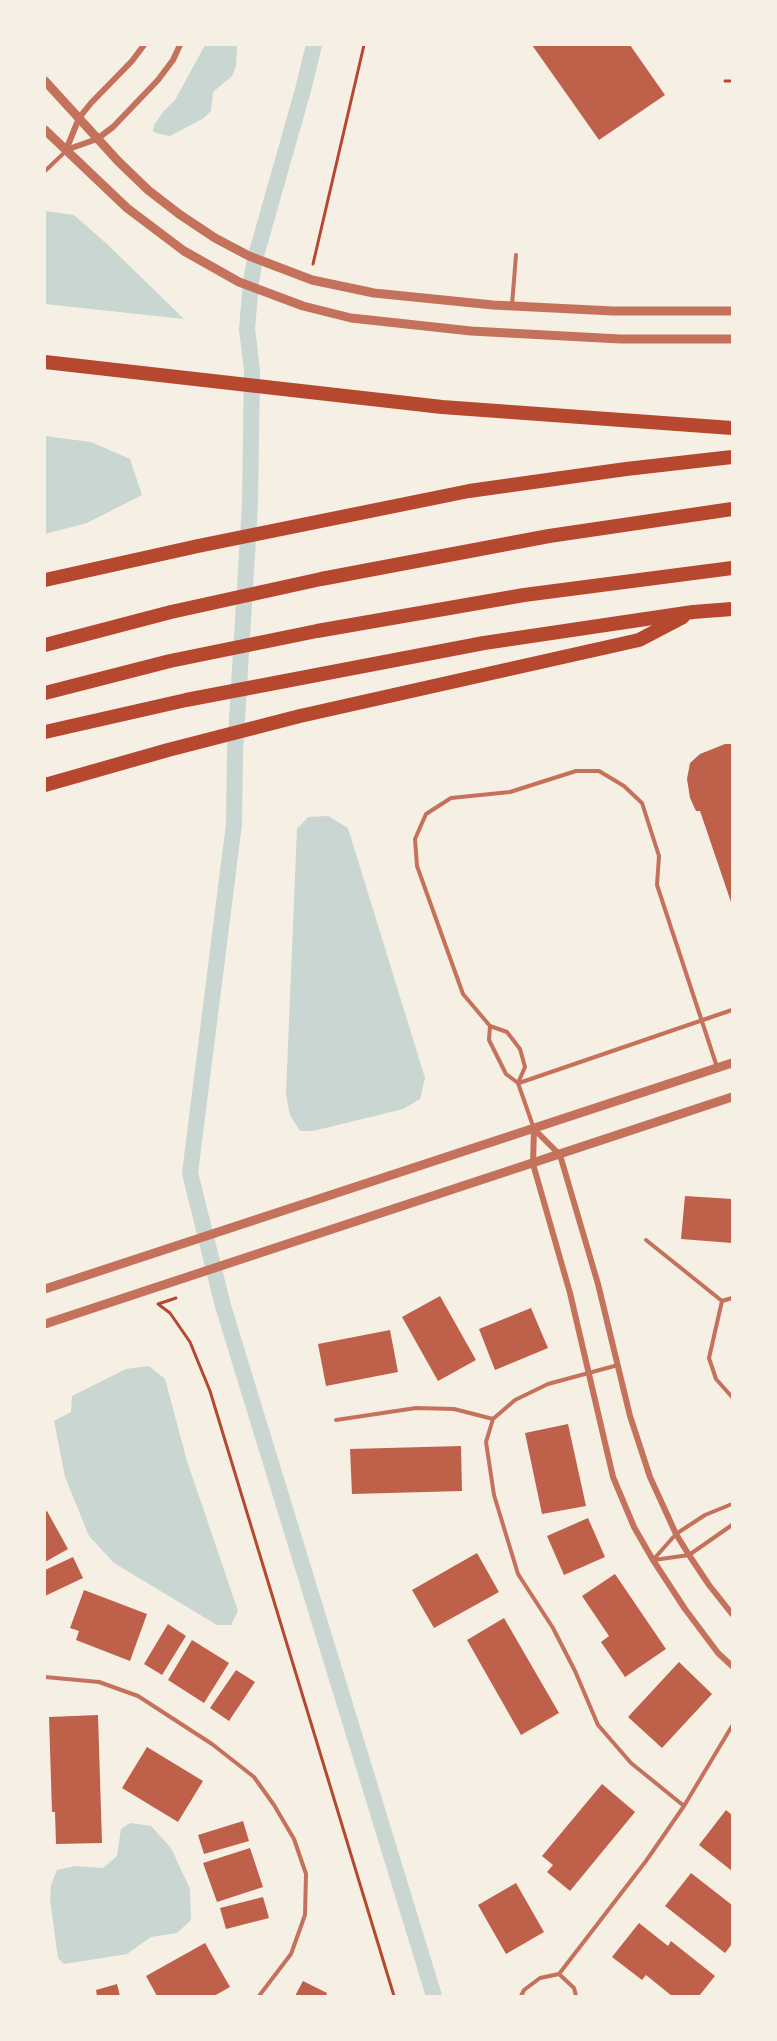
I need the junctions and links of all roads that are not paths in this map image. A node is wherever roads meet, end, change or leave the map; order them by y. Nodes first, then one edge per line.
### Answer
1 (144, 45) edge
2 (180, 45) edge
3 (45, 81) edge
4 (79, 118) junction
5 (45, 130) edge
6 (97, 139) junction
7 (66, 150) junction
8 (45, 171) edge
9 (516, 255) dead end
10 (512, 306) junction
11 (732, 311) edge
12 (732, 339) edge
13 (45, 363) edge
14 (732, 428) edge
15 (732, 457) edge
16 (732, 509) edge
17 (732, 568) edge
18 (45, 580) edge
19 (732, 609) edge
20 (693, 612) junction
21 (45, 645) edge
22 (45, 693) edge
23 (45, 732) edge
24 (45, 785) edge
25 (732, 1010) edge
26 (700, 1020) junction
27 (490, 1026) junction
28 (732, 1063) edge
29 (717, 1068) junction
30 (518, 1083) junction
31 (732, 1097) edge
32 (534, 1129) junction
33 (560, 1155) junction
34 (532, 1164) junction
35 (646, 1240) dead end
36 (45, 1289) edge
37 (732, 1298) edge
38 (722, 1301) junction
39 (45, 1324) edge
40 (618, 1365) junction
41 (589, 1374) junction
42 (732, 1397) edge
43 (494, 1419) junction
44 (336, 1420) dead end
45 (732, 1504) edge
46 (732, 1525) edge
47 (676, 1534) junction
48 (689, 1555) junction
49 (653, 1560) junction
50 (732, 1614) edge
51 (732, 1666) edge
52 (45, 1677) edge
53 (732, 1726) edge
54 (684, 1806) junction
55 (559, 1974) junction
56 (259, 1996) edge
57 (521, 1996) edge
58 (576, 1996) edge

1 - 4 street
2 - 6 street
3 - 4 street
4 - 6 street
4 - 7 street
5 - 7 street
6 - 7 street
6 - 10 street
7 - 8 lane
7 - 12 street
9 - 10 lane
10 - 11 street
13 - 14 highway
15 - 18 highway
16 - 21 highway
17 - 22 highway
19 - 20 highway
20 - 23 highway
20 - 24 highway
25 - 26 lane
26 - 27 lane
26 - 29 lane
26 - 30 lane
27 - 30 lane
27 - 30 lane
28 - 29 street
29 - 32 street
30 - 32 lane
31 - 33 street
32 - 33 street
32 - 34 street
32 - 36 street
33 - 34 street
33 - 40 street
34 - 39 street
34 - 41 street
35 - 38 lane
37 - 38 lane
38 - 42 lane
40 - 41 lane
40 - 47 street
41 - 43 lane
41 - 49 street
43 - 44 lane
43 - 54 lane
45 - 47 lane
46 - 48 lane
47 - 48 street
47 - 49 lane
48 - 49 lane
48 - 50 street
49 - 51 street
52 - 56 lane
53 - 54 lane
54 - 55 lane
55 - 57 lane
55 - 58 lane

